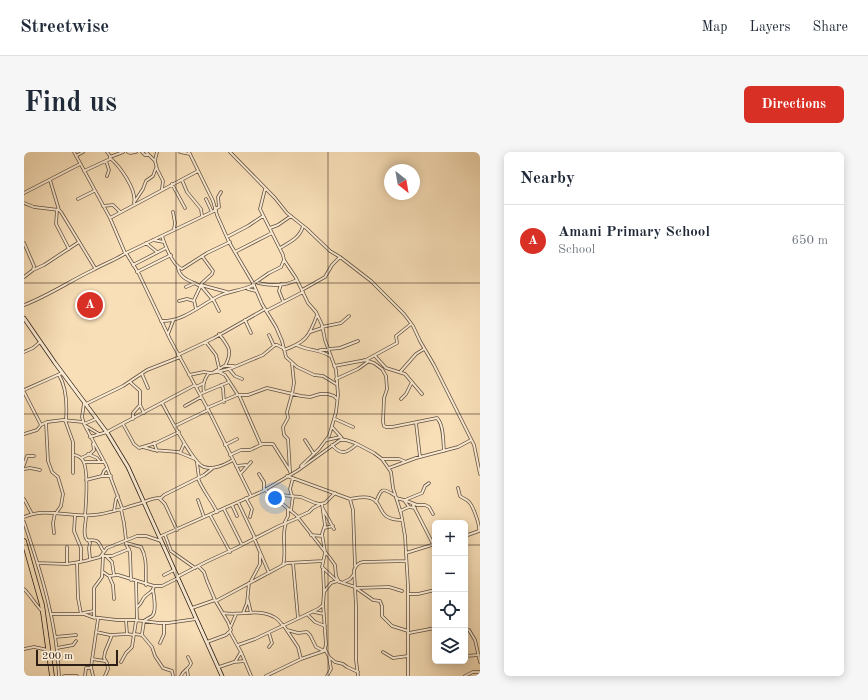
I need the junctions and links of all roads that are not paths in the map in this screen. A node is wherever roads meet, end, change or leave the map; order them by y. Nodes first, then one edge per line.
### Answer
1 (74, 152) edge
2 (83, 152) edge
3 (107, 152) edge
4 (123, 152) edge
5 (128, 152) edge
6 (135, 152) edge
7 (142, 152) edge
8 (151, 152) edge
9 (157, 152) edge
10 (180, 152) edge
11 (230, 152) edge
12 (190, 153) edge
13 (148, 154) edge
14 (76, 156) junction
15 (110, 157) junction
16 (106, 161) junction
17 (155, 161) junction
18 (80, 164) junction
19 (156, 168) junction
20 (84, 171) junction
21 (198, 171) junction
22 (107, 176) dead end
23 (50, 180) junction
24 (182, 180) junction
25 (164, 183) junction
26 (171, 185) junction
27 (265, 189) junction
28 (162, 190) junction
29 (95, 191) junction
30 (220, 192) dead end
31 (24, 193) edge
32 (78, 199) dead end
33 (206, 199) dead end
34 (135, 201) junction
35 (24, 204) edge
36 (134, 204) junction
37 (103, 206) junction
38 (185, 208) dead end
39 (216, 209) junction
40 (58, 210) junction
41 (120, 212) junction
42 (173, 212) dead end
43 (212, 212) junction
44 (202, 216) junction
45 (263, 216) junction
46 (291, 216) junction
47 (110, 218) junction
48 (303, 226) junction
49 (270, 228) junction
50 (174, 230) junction
51 (272, 233) junction
52 (162, 236) junction
53 (227, 237) junction
54 (153, 240) junction
55 (79, 242) junction
56 (164, 242) junction
57 (230, 242) junction
58 (24, 243) edge
59 (146, 243) junction
60 (166, 248) junction
61 (280, 248) junction
62 (69, 249) junction
63 (157, 252) junction
64 (235, 252) junction
65 (125, 253) junction
66 (170, 255) junction
67 (202, 256) junction
68 (340, 257) junction
69 (284, 260) junction
70 (133, 265) junction
71 (178, 267) junction
72 (95, 269) junction
73 (33, 270) junction
74 (137, 272) junction
75 (24, 277) edge
76 (297, 280) junction
77 (256, 282) junction
78 (195, 283) junction
79 (281, 284) junction
80 (253, 285) junction
81 (201, 286) junction
82 (186, 287) dead end
83 (247, 288) junction
84 (256, 291) junction
85 (302, 291) junction
86 (228, 293) junction
87 (213, 299) junction
88 (179, 301) dead end
89 (194, 301) junction
90 (283, 301) junction
91 (24, 305) edge
92 (196, 309) junction
93 (265, 310) junction
94 (219, 311) dead end
95 (317, 315) junction
96 (349, 316) dead end
97 (24, 318) edge
98 (245, 320) junction
99 (161, 321) junction
100 (173, 321) junction
101 (411, 324) junction
102 (322, 327) junction
103 (251, 333) dead end
104 (309, 333) junction
105 (219, 334) junction
106 (168, 335) junction
107 (269, 335) dead end
108 (358, 341) dead end
109 (40, 342) junction
110 (206, 342) junction
111 (297, 345) junction
112 (274, 346) junction
113 (283, 349) junction
114 (329, 349) junction
115 (424, 349) junction
116 (318, 350) junction
117 (24, 352) edge
118 (179, 356) junction
119 (331, 356) junction
120 (375, 356) junction
121 (364, 360) junction
122 (369, 362) junction
123 (292, 364) junction
124 (225, 366) junction
125 (235, 366) junction
126 (334, 366) junction
127 (219, 368) junction
128 (229, 369) junction
129 (219, 372) junction
130 (400, 372) junction
131 (209, 373) junction
132 (214, 373) junction
133 (60, 374) junction
134 (142, 374) junction
135 (190, 375) junction
136 (242, 379) dead end
137 (336, 379) junction
138 (130, 382) junction
139 (229, 382) junction
140 (412, 382) junction
141 (204, 383) junction
142 (336, 384) junction
143 (221, 385) junction
144 (195, 386) junction
145 (148, 388) dead end
146 (24, 391) edge
147 (204, 392) junction
148 (200, 394) junction
149 (292, 394) junction
150 (422, 394) dead end
151 (238, 395) junction
152 (201, 397) junction
153 (337, 399) junction
154 (401, 399) dead end
155 (224, 402) junction
156 (85, 403) junction
157 (162, 403) junction
158 (140, 404) junction
159 (185, 406) dead end
160 (208, 409) junction
161 (144, 413) junction
162 (96, 419) junction
163 (133, 419) junction
164 (335, 419) junction
165 (66, 420) junction
166 (46, 423) junction
167 (416, 423) junction
168 (84, 424) junction
169 (123, 424) junction
170 (41, 425) junction
171 (175, 426) junction
172 (332, 427) junction
173 (353, 427) dead end
174 (106, 432) junction
175 (179, 432) junction
176 (24, 434) edge
177 (100, 434) junction
178 (90, 437) junction
179 (341, 437) junction
180 (237, 439) dead end
181 (305, 440) dead end
182 (326, 440) junction
183 (344, 440) junction
184 (471, 440) junction
185 (94, 443) junction
186 (154, 443) junction
187 (184, 444) junction
188 (357, 444) junction
189 (225, 445) junction
190 (261, 445) junction
191 (332, 445) junction
192 (143, 447) junction
193 (157, 451) junction
194 (444, 451) junction
195 (180, 453) junction
196 (314, 454) junction
197 (73, 455) junction
198 (89, 455) junction
199 (230, 455) junction
200 (34, 456) dead end
201 (420, 457) junction
202 (81, 458) junction
203 (382, 459) junction
204 (195, 460) junction
205 (233, 460) junction
206 (91, 461) junction
207 (84, 462) junction
208 (100, 462) junction
209 (104, 462) junction
210 (197, 462) junction
211 (251, 462) dead end
212 (405, 462) junction
213 (24, 465) edge
214 (236, 466) junction
215 (246, 466) junction
216 (108, 468) junction
217 (214, 468) junction
218 (389, 468) junction
219 (24, 469) edge
220 (40, 470) dead end
221 (295, 472) junction
222 (73, 473) dead end
223 (291, 473) junction
224 (240, 474) junction
225 (259, 474) dead end
226 (480, 474) edge
227 (102, 476) junction
228 (111, 476) junction
229 (287, 476) junction
230 (199, 478) junction
231 (293, 478) junction
232 (86, 480) junction
233 (430, 483) dead end
234 (458, 488) dead end
235 (264, 490) junction
236 (335, 493) junction
237 (271, 494) junction
238 (118, 496) junction
239 (251, 496) junction
240 (292, 496) junction
241 (396, 497) junction
242 (246, 498) junction
243 (160, 499) junction
244 (350, 499) junction
245 (24, 500) edge
246 (198, 500) dead end
247 (404, 500) junction
248 (144, 502) junction
249 (238, 502) junction
250 (376, 502) junction
251 (412, 503) junction
252 (321, 504) junction
253 (232, 505) junction
254 (409, 507) junction
255 (122, 508) junction
256 (322, 508) junction
257 (415, 508) junction
258 (224, 509) junction
259 (288, 509) junction
260 (114, 510) junction
261 (290, 511) junction
262 (400, 511) junction
263 (216, 512) junction
264 (56, 513) junction
265 (32, 514) junction
266 (433, 514) dead end
267 (210, 515) junction
268 (74, 516) junction
269 (86, 516) junction
270 (236, 516) dead end
271 (24, 517) edge
272 (204, 517) junction
273 (250, 517) dead end
274 (298, 518) junction
275 (402, 520) junction
276 (24, 522) edge
277 (285, 523) junction
278 (324, 528) junction
279 (177, 530) junction
280 (54, 532) dead end
281 (165, 535) junction
282 (311, 535) junction
283 (468, 535) edge
284 (322, 536) junction
285 (255, 538) junction
286 (160, 539) junction
287 (87, 540) junction
288 (24, 541) edge
289 (125, 541) junction
290 (432, 541) edge
291 (242, 545) junction
292 (432, 545) edge
293 (135, 546) junction
294 (67, 547) dead end
295 (25, 549) edge
296 (129, 550) junction
297 (104, 552) junction
298 (230, 552) junction
299 (260, 552) junction
300 (174, 553) junction
301 (325, 553) junction
302 (406, 553) junction
303 (103, 556) junction
304 (106, 556) junction
305 (90, 559) junction
306 (169, 559) junction
307 (323, 561) junction
308 (406, 561) junction
309 (81, 562) junction
310 (38, 563) junction
311 (77, 563) junction
312 (293, 563) junction
313 (67, 564) junction
314 (283, 565) junction
315 (356, 566) junction
316 (196, 567) junction
317 (323, 568) junction
318 (174, 570) junction
319 (103, 572) junction
320 (354, 572) junction
321 (268, 573) junction
322 (114, 575) junction
323 (164, 575) dead end
324 (110, 576) junction
325 (178, 578) junction
326 (131, 580) junction
327 (136, 581) junction
328 (338, 582) junction
329 (250, 583) junction
330 (342, 583) junction
331 (146, 585) junction
332 (154, 586) junction
333 (356, 587) junction
334 (24, 589) edge
335 (153, 590) junction
336 (402, 591) dead end
337 (432, 591) edge
338 (324, 594) junction
339 (408, 594) junction
340 (114, 599) dead end
341 (248, 599) junction
342 (215, 600) junction
343 (323, 603) junction
344 (137, 607) junction
345 (191, 608) junction
346 (94, 610) junction
347 (43, 612) junction
348 (222, 612) junction
349 (313, 612) junction
350 (243, 613) junction
351 (251, 613) junction
352 (52, 614) junction
353 (81, 614) junction
354 (236, 614) junction
355 (307, 614) junction
356 (324, 614) junction
357 (94, 618) junction
358 (99, 618) junction
359 (298, 618) junction
360 (196, 619) junction
361 (126, 620) junction
362 (137, 621) junction
363 (144, 622) junction
364 (164, 623) junction
365 (284, 626) junction
366 (324, 626) junction
367 (230, 627) junction
368 (432, 628) edge
369 (287, 630) junction
370 (469, 630) dead end
371 (96, 632) junction
372 (230, 632) junction
373 (408, 632) junction
374 (269, 633) junction
375 (128, 634) junction
376 (76, 635) dead end
377 (112, 635) junction
378 (134, 635) junction
379 (142, 635) junction
380 (55, 637) junction
381 (76, 642) dead end
382 (207, 642) junction
383 (160, 643) dead end
384 (238, 645) junction
385 (269, 647) dead end
386 (57, 648) junction
387 (24, 649) edge
388 (49, 650) junction
389 (325, 650) junction
390 (241, 652) junction
391 (382, 652) dead end
392 (479, 655) junction
393 (408, 656) junction
394 (468, 656) edge
395 (188, 657) dead end
396 (330, 657) junction
397 (92, 659) junction
398 (301, 659) junction
399 (106, 662) junction
400 (121, 662) dead end
401 (235, 662) junction
402 (245, 662) junction
403 (480, 662) edge
404 (91, 668) junction
405 (218, 668) junction
406 (187, 669) junction
407 (220, 672) junction
408 (480, 672) edge
409 (359, 675) edge
410 (52, 676) edge
411 (59, 676) edge
412 (64, 676) edge
413 (77, 676) edge
414 (85, 676) edge
415 (94, 676) edge
416 (105, 676) edge
417 (173, 676) edge
418 (180, 676) edge
419 (188, 676) edge
420 (218, 676) edge
421 (222, 676) edge
422 (251, 676) edge
423 (266, 676) edge
424 (327, 676) edge
425 (408, 676) edge
426 (465, 676) edge

1 - 14 street
2 - 14 street
3 - 15 street
4 - 15 street
5 - 6 street
7 - 13 street
8 - 13 street
9 - 17 street
10 - 12 street
11 - 27 street
12 - 21 street
13 - 17 street
14 - 18 street
15 - 16 street
15 - 34 street
16 - 20 street
16 - 22 street
17 - 19 street
18 - 20 street
18 - 23 street
19 - 25 street
19 - 34 street
20 - 29 street
21 - 24 street
21 - 39 street
23 - 31 street
23 - 40 street
24 - 26 street
24 - 44 street
25 - 26 street
25 - 28 street
26 - 28 street
26 - 38 street
27 - 45 street
27 - 46 street
28 - 36 street
29 - 32 street
29 - 37 street
30 - 39 street
33 - 43 street
34 - 36 street
35 - 40 street
36 - 41 street
37 - 41 street
37 - 47 street
39 - 43 street
39 - 53 street
40 - 55 street
40 - 62 street
41 - 47 street
42 - 50 street
43 - 44 street
44 - 50 street
45 - 49 street
45 - 53 street
46 - 48 street
46 - 49 street
47 - 65 street
48 - 61 street
48 - 68 street
49 - 51 street
50 - 52 street
51 - 61 street
51 - 64 street
52 - 54 street
52 - 56 street
53 - 57 street
54 - 56 street
54 - 59 street
55 - 62 street
55 - 72 street
56 - 60 street
57 - 64 street
57 - 67 street
58 - 73 street
59 - 63 street
59 - 65 street
60 - 63 street
60 - 66 street
61 - 69 street
62 - 73 street
63 - 70 street
64 - 80 street
65 - 70 street
65 - 72 street
66 - 71 street
66 - 74 street
67 - 71 street
67 - 81 street
68 - 85 street
68 - 101 street
69 - 76 street
69 - 77 street
70 - 74 street
71 - 78 street
72 - 91 street
73 - 75 street
74 - 99 street
76 - 79 street
76 - 85 street
77 - 79 street
77 - 80 street
78 - 81 street
78 - 82 street
79 - 90 street
80 - 83 street
80 - 84 street
81 - 86 street
81 - 87 street
81 - 89 street
83 - 84 street
83 - 86 street
84 - 93 street
85 - 90 street
85 - 95 street
86 - 87 street
87 - 92 street
87 - 94 street
88 - 89 street
89 - 92 street
90 - 93 street
92 - 100 street
93 - 98 street
93 - 113 street
95 - 102 street
95 - 104 street
96 - 102 street
97 - 109 street
98 - 103 street
98 - 105 street
99 - 100 street
99 - 106 street
100 - 106 street
101 - 115 street
101 - 120 street
102 - 104 street
102 - 114 street
104 - 111 street
105 - 110 street
105 - 124 street
106 - 118 street
107 - 112 street
108 - 114 street
109 - 117 street
109 - 133 street
110 - 118 street
110 - 127 street
111 - 113 street
111 - 116 street
112 - 113 street
112 - 125 street
113 - 123 street
114 - 116 street
114 - 119 street
115 - 130 street
115 - 184 street
116 - 119 street
118 - 134 street
118 - 135 street
119 - 126 street
120 - 121 street
120 - 130 street
121 - 122 street
121 - 126 street
122 - 137 street
122 - 167 street
123 - 142 street
123 - 149 street
124 - 125 street
124 - 127 street
125 - 128 street
126 - 137 street
127 - 132 street
128 - 129 street
128 - 136 street
129 - 132 street
129 - 139 street
130 - 140 street
131 - 132 street
131 - 135 street
131 - 141 street
133 - 146 street
133 - 156 street
133 - 165 street
134 - 138 street
134 - 145 street
135 - 144 street
137 - 142 street
138 - 156 street
138 - 158 street
139 - 143 street
139 - 151 street
140 - 150 street
140 - 154 street
141 - 144 street
141 - 147 street
142 - 153 street
143 - 147 street
143 - 155 street
144 - 148 street
144 - 157 street
146 - 170 street
147 - 148 street
148 - 152 street
149 - 151 street
149 - 153 street
149 - 223 street
151 - 155 street
151 - 190 street
152 - 159 street
152 - 160 street
153 - 164 street
155 - 160 street
156 - 162 street
156 - 168 street
157 - 161 street
157 - 171 street
158 - 161 street
158 - 163 street
160 - 171 street
160 - 189 street
161 - 163 street
162 - 168 street
162 - 174 street
163 - 169 street
164 - 172 street
164 - 173 street
165 - 166 street
165 - 168 street
165 - 197 street
166 - 170 street
166 - 264 street
167 - 194 street
167 - 201 street
168 - 177 street
168 - 178 street
169 - 174 street
169 - 192 street
170 - 176 street
171 - 175 street
172 - 179 street
172 - 182 street
174 - 177 street
174 - 248 street
175 - 186 street
175 - 187 street
177 - 178 street
178 - 185 street
179 - 182 street
179 - 183 street
180 - 189 street
181 - 196 street
182 - 196 street
183 - 188 street
183 - 191 street
184 - 194 street
184 - 226 street
185 - 198 street
185 - 209 street
186 - 192 street
186 - 193 street
187 - 195 street
187 - 204 street
188 - 191 street
188 - 203 street
189 - 199 street
190 - 199 street
190 - 223 street
191 - 221 street
192 - 193 street
193 - 195 street
194 - 201 street
195 - 204 street
196 - 221 street
197 - 202 street
197 - 222 street
198 - 202 street
198 - 206 street
198 - 208 street
199 - 205 street
200 - 213 street
201 - 212 street
202 - 207 street
203 - 212 street
203 - 218 street
204 - 210 street
205 - 214 street
205 - 217 street
206 - 207 street
206 - 208 street
207 - 232 street
208 - 209 street
209 - 216 street
210 - 217 street
210 - 230 street
211 - 215 street
212 - 218 street
214 - 215 street
214 - 224 street
215 - 224 street
216 - 227 street
216 - 228 street
217 - 230 street
218 - 241 street
219 - 220 street
221 - 223 street
223 - 229 street
224 - 239 street
225 - 235 street
227 - 228 street
227 - 232 street
228 - 238 street
229 - 231 street
229 - 235 street
230 - 243 street
230 - 263 street
231 - 236 street
231 - 240 street
232 - 269 street
233 - 247 street
234 - 283 street
235 - 237 street
235 - 239 street
236 - 244 street
236 - 252 street
237 - 240 street
237 - 259 street
238 - 255 street
238 - 260 street
239 - 242 street
240 - 252 street
240 - 261 street
241 - 247 street
241 - 250 street
241 - 262 street
242 - 249 street
242 - 273 street
243 - 248 street
243 - 279 street
244 - 250 street
244 - 315 street
245 - 265 street
246 - 272 street
247 - 251 street
247 - 254 street
248 - 255 street
248 - 286 street
249 - 253 street
249 - 285 street
250 - 275 street
251 - 257 street
251 - 266 street
252 - 256 street
252 - 274 street
253 - 258 street
253 - 270 street
254 - 257 street
254 - 262 street
255 - 260 street
255 - 289 street
256 - 278 street
256 - 278 street
257 - 290 street
258 - 263 street
258 - 291 street
259 - 261 street
259 - 277 street
260 - 269 street
261 - 274 street
262 - 275 street
263 - 267 street
264 - 265 street
264 - 268 street
264 - 280 street
265 - 271 street
267 - 272 street
267 - 298 street
268 - 269 street
268 - 309 street
269 - 287 street
272 - 279 street
274 - 277 street
274 - 282 street
275 - 302 street
276 - 310 street
277 - 285 street
277 - 314 street
278 - 284 street
279 - 281 street
281 - 286 street
281 - 300 street
282 - 284 street
282 - 301 street
284 - 301 street
285 - 291 street
285 - 299 street
286 - 289 street
286 - 306 street
287 - 297 street
287 - 305 street
288 - 295 highway
289 - 293 street
289 - 296 street
289 - 297 street
291 - 298 street
292 - 302 street
293 - 296 street
293 - 331 street
294 - 313 street
295 - 347 highway
296 - 304 street
296 - 326 street
297 - 303 street
298 - 316 street
299 - 321 street
299 - 329 street
300 - 306 street
300 - 316 street
301 - 307 street
301 - 328 street
302 - 308 street
303 - 304 street
303 - 305 street
303 - 319 street
304 - 322 street
305 - 309 street
306 - 318 street
307 - 312 street
307 - 317 street
308 - 315 street
308 - 339 street
309 - 311 street
310 - 313 street
310 - 352 street
311 - 313 street
311 - 353 street
312 - 314 street
312 - 359 street
314 - 321 street
315 - 320 street
316 - 325 street
316 - 342 street
317 - 328 street
317 - 338 street
318 - 323 street
318 - 325 street
319 - 324 street
319 - 346 street
320 - 330 street
320 - 333 street
321 - 329 street
322 - 324 street
322 - 326 street
324 - 340 street
325 - 332 street
325 - 345 street
326 - 327 street
327 - 331 street
327 - 344 street
328 - 330 street
328 - 338 street
329 - 341 street
329 - 342 street
330 - 333 street
331 - 332 street
332 - 335 street
333 - 336 street
333 - 373 street
333 - 409 street
334 - 347 street
335 - 344 street
335 - 363 street
337 - 339 street
338 - 343 street
339 - 373 street
341 - 350 street
341 - 351 street
342 - 345 street
342 - 348 street
343 - 349 street
343 - 356 street
344 - 362 street
345 - 360 street
346 - 353 street
346 - 357 street
347 - 388 highway
348 - 354 street
348 - 367 street
349 - 355 street
349 - 356 street
350 - 351 street
350 - 354 street
351 - 365 street
352 - 353 street
352 - 380 street
353 - 357 street
354 - 367 street
355 - 359 street
355 - 366 street
356 - 366 street
357 - 358 street
358 - 361 street
358 - 371 street
359 - 365 street
360 - 364 street
360 - 382 street
361 - 362 street
361 - 375 street
362 - 363 street
362 - 378 street
363 - 364 street
363 - 379 street
364 - 383 street
365 - 369 street
365 - 374 street
366 - 389 street
367 - 372 street
368 - 373 street
369 - 389 street
369 - 398 street
370 - 392 street
371 - 377 street
371 - 397 street
372 - 382 street
372 - 384 street
373 - 393 street
374 - 384 street
374 - 385 street
375 - 377 street
375 - 378 street
376 - 380 street
377 - 399 street
378 - 379 street
378 - 400 street
379 - 417 street
380 - 386 street
381 - 386 street
382 - 405 street
384 - 390 street
386 - 411 street
387 - 388 street
388 - 410 highway
389 - 396 street
389 - 398 street
390 - 401 street
390 - 402 street
391 - 393 street
392 - 394 street
392 - 403 street
393 - 425 street
395 - 406 street
396 - 409 street
396 - 424 street
397 - 399 street
397 - 404 street
398 - 423 street
399 - 416 street
401 - 402 street
401 - 405 street
402 - 422 street
404 - 414 street
404 - 415 street
405 - 407 street
406 - 418 street
406 - 419 street
407 - 420 street
407 - 421 street
408 - 426 street
412 - 413 street

